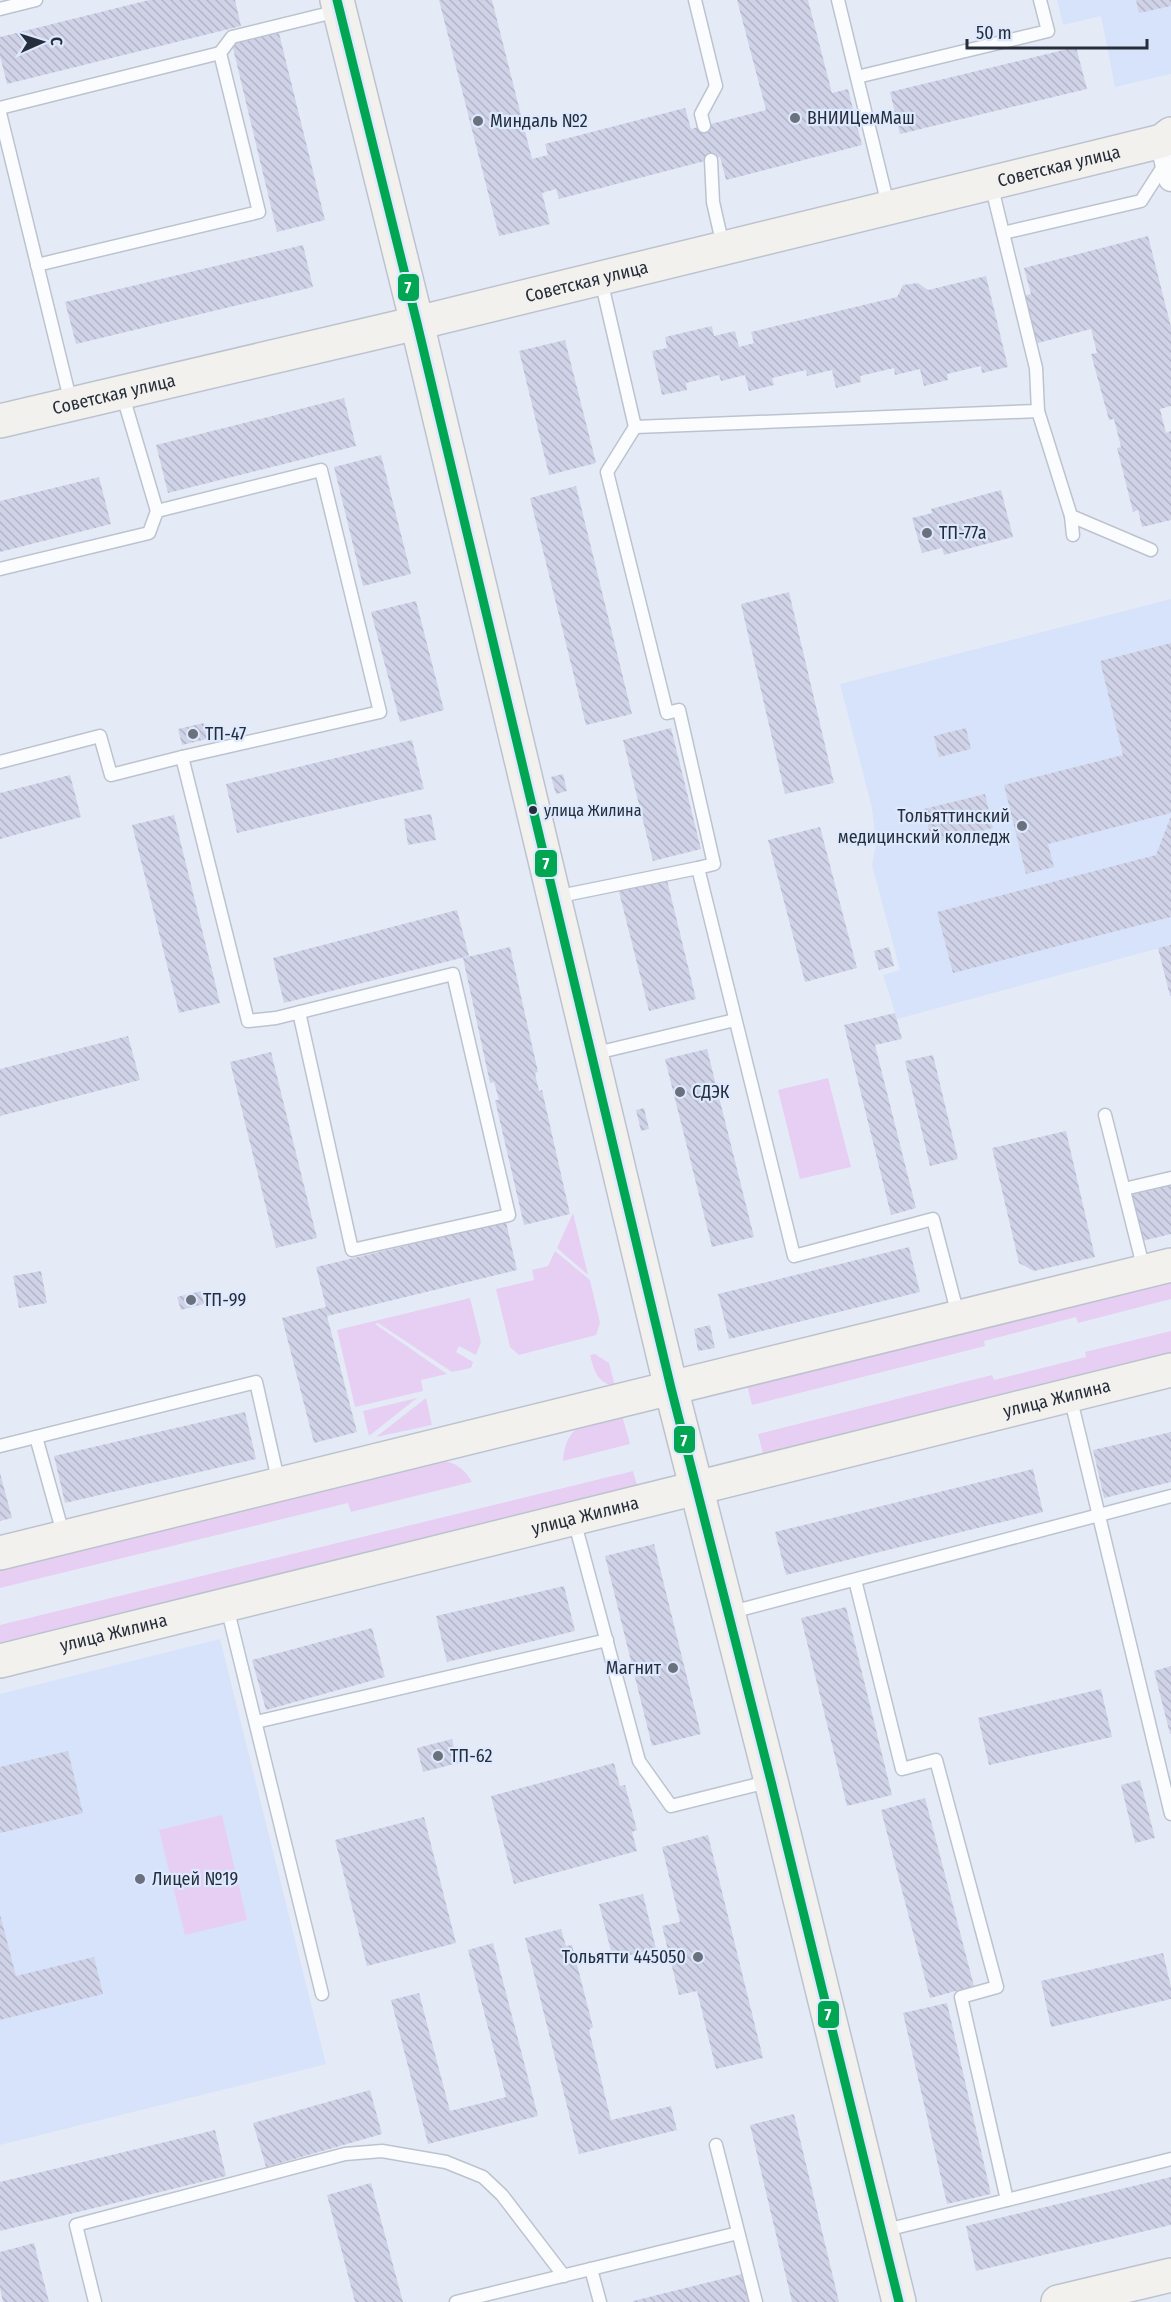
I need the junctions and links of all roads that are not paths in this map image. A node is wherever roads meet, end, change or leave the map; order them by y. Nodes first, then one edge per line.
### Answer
1 (36, 0) edge
2 (695, 0) edge
3 (838, 0) edge
4 (1040, 0) edge
5 (338, 5) edge
6 (0, 9) edge
7 (220, 53) junction
8 (857, 77) junction
9 (0, 108) edge
10 (0, 113) edge
11 (704, 126) dead end
12 (1168, 154) edge
13 (711, 160) dead end
14 (990, 183) junction
15 (888, 207) junction
16 (1003, 233) junction
17 (724, 247) junction
18 (37, 265) junction
19 (600, 278) junction
20 (417, 323) junction
21 (122, 392) junction
22 (71, 404) junction
23 (1038, 411) junction
24 (0, 421) edge
25 (635, 427) junction
26 (158, 512) junction
27 (1071, 516) junction
28 (1073, 535) dead end
29 (1151, 550) dead end
30 (0, 569) edge
31 (182, 757) junction
32 (0, 762) edge
33 (698, 868) junction
34 (554, 898) junction
35 (299, 1012) junction
36 (735, 1020) junction
37 (591, 1054) junction
38 (1105, 1115) dead end
39 (1171, 1178) edge
40 (1124, 1190) junction
41 (1158, 1268) edge
42 (958, 1316) junction
43 (1171, 1370) edge
44 (671, 1388) junction
45 (1070, 1396) junction
46 (36, 1437) junction
47 (0, 1446) edge
48 (279, 1485) junction
49 (696, 1489) junction
50 (1171, 1496) edge
51 (1098, 1516) junction
52 (574, 1519) junction
53 (64, 1537) junction
54 (0, 1553) edge
55 (855, 1580) junction
56 (227, 1606) junction
57 (728, 1613) junction
58 (607, 1640) junction
59 (0, 1661) edge
60 (256, 1722) junction
61 (771, 1781) junction
62 (1171, 1814) edge
63 (322, 1994) dead end
64 (716, 2145) dead end
65 (1171, 2160) edge
66 (1007, 2200) junction
67 (881, 2231) junction
68 (738, 2233) junction
69 (591, 2269) junction
70 (1171, 2275) edge
71 (564, 2276) junction
72 (95, 2302) edge
73 (456, 2302) edge
74 (600, 2302) edge
75 (756, 2302) edge
76 (899, 2302) edge
77 (1058, 2302) edge

1 - 6 lane
2 - 11 lane
3 - 8 lane
4 - 8 lane
5 - 7 lane
5 - 20 main road
7 - 9 lane
7 - 18 lane
8 - 15 lane
10 - 18 lane
12 - 14 main road, Советская улица
12 - 16 lane
13 - 17 lane
14 - 15 main road, Советская улица
14 - 16 lane
15 - 17 main road, Советская улица
16 - 23 lane
17 - 19 main road, Советская улица
18 - 22 lane
19 - 20 main road, Советская улица
19 - 25 lane
20 - 21 main road, Советская улица
20 - 34 main road
21 - 22 main road, Советская улица
21 - 26 lane
22 - 24 main road, Советская улица
23 - 25 lane
23 - 27 lane
25 - 33 lane
26 - 30 lane
26 - 31 lane
27 - 28 lane
27 - 29 lane
31 - 32 lane
31 - 35 lane
33 - 34 lane
33 - 36 lane
34 - 37 main road
35 - 35 lane
36 - 37 lane
36 - 42 lane
37 - 44 main road
38 - 40 lane
39 - 40 lane
40 - 41 lane
41 - 42 main road
42 - 44 main road
43 - 45 main road, улица Жилина
44 - 48 main road
44 - 49 main road
45 - 49 main road, улица Жилина
45 - 51 lane
46 - 47 lane
46 - 48 lane
46 - 53 lane
48 - 53 main road
49 - 52 main road, улица Жилина
49 - 57 main road
50 - 51 lane
51 - 55 lane
51 - 62 lane
52 - 56 main road, улица Жилина
52 - 58 lane
53 - 54 main road
55 - 57 lane
55 - 66 lane
56 - 59 main road, улица Жилина
56 - 60 lane
57 - 61 main road
58 - 60 lane
58 - 61 lane
60 - 63 lane
61 - 67 main road
64 - 68 lane
65 - 66 lane
66 - 67 lane
67 - 76 main road
68 - 69 lane
68 - 75 lane
69 - 71 lane
69 - 74 lane
70 - 77 main road
71 - 72 lane
71 - 73 lane

